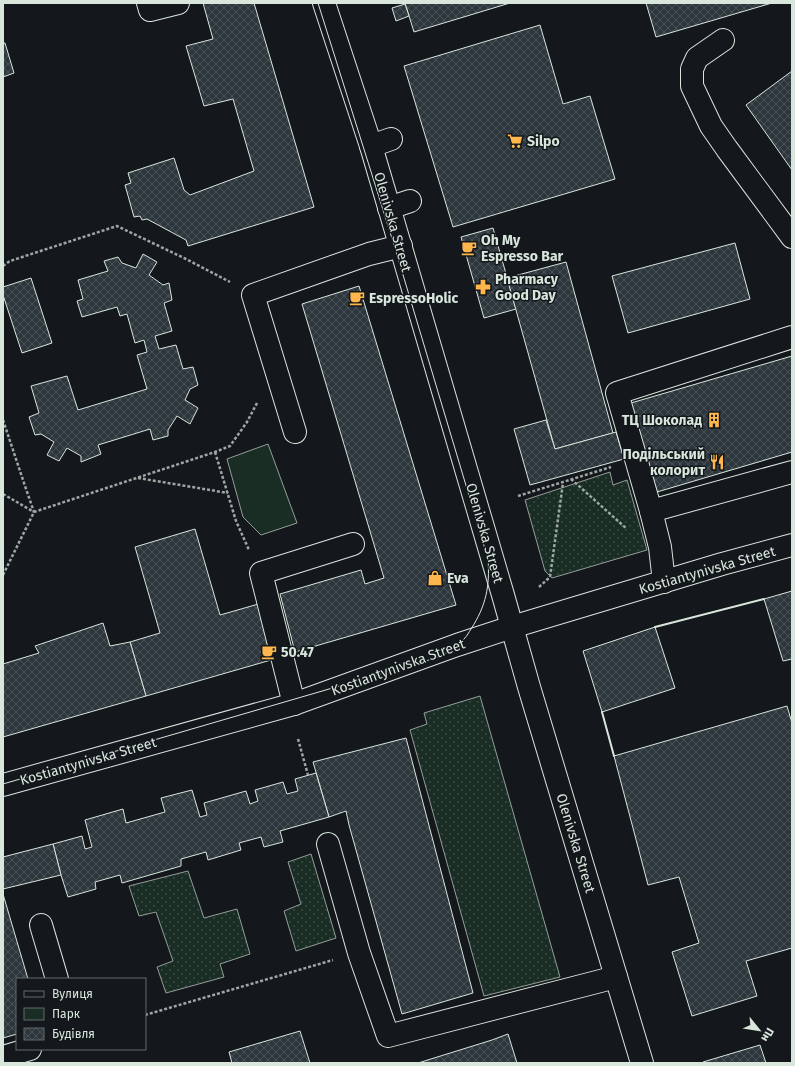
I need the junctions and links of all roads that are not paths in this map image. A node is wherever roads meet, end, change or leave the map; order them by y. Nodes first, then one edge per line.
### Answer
1 (148, 3) edge
2 (178, 3) edge
3 (324, 3) edge
4 (723, 40) dead end
5 (391, 139) dead end
6 (371, 146) junction
7 (410, 201) dead end
8 (390, 208) junction
9 (792, 237) edge
10 (401, 246) junction
11 (792, 337) edge
12 (295, 432) dead end
13 (792, 472) edge
14 (651, 511) junction
15 (353, 544) dead end
16 (792, 545) edge
17 (664, 582) junction
18 (512, 627) junction
19 (294, 704) junction
20 (3, 785) edge
21 (328, 844) dead end
22 (41, 924) dead end
23 (616, 977) junction
24 (57, 978) edge
25 (27, 1050) edge
26 (3, 1057) edge
27 (642, 1063) edge

1 - 2 street
3 - 6 street, Olenivska Street
4 - 9 street
5 - 6 street
6 - 8 street, Olenivska Street
7 - 8 street
8 - 10 street, Olenivska Street
10 - 12 street
10 - 18 street, Olenivska Street
11 - 14 street
13 - 14 street
14 - 17 street
15 - 19 street
16 - 17 street, Kostiantynivska Street
17 - 18 street, Kostiantynivska Street
18 - 19 street, Kostiantynivska Street
18 - 23 street, Olenivska Street
19 - 20 street, Kostiantynivska Street
21 - 23 street
22 - 24 street
23 - 27 street, Olenivska Street
25 - 26 street

